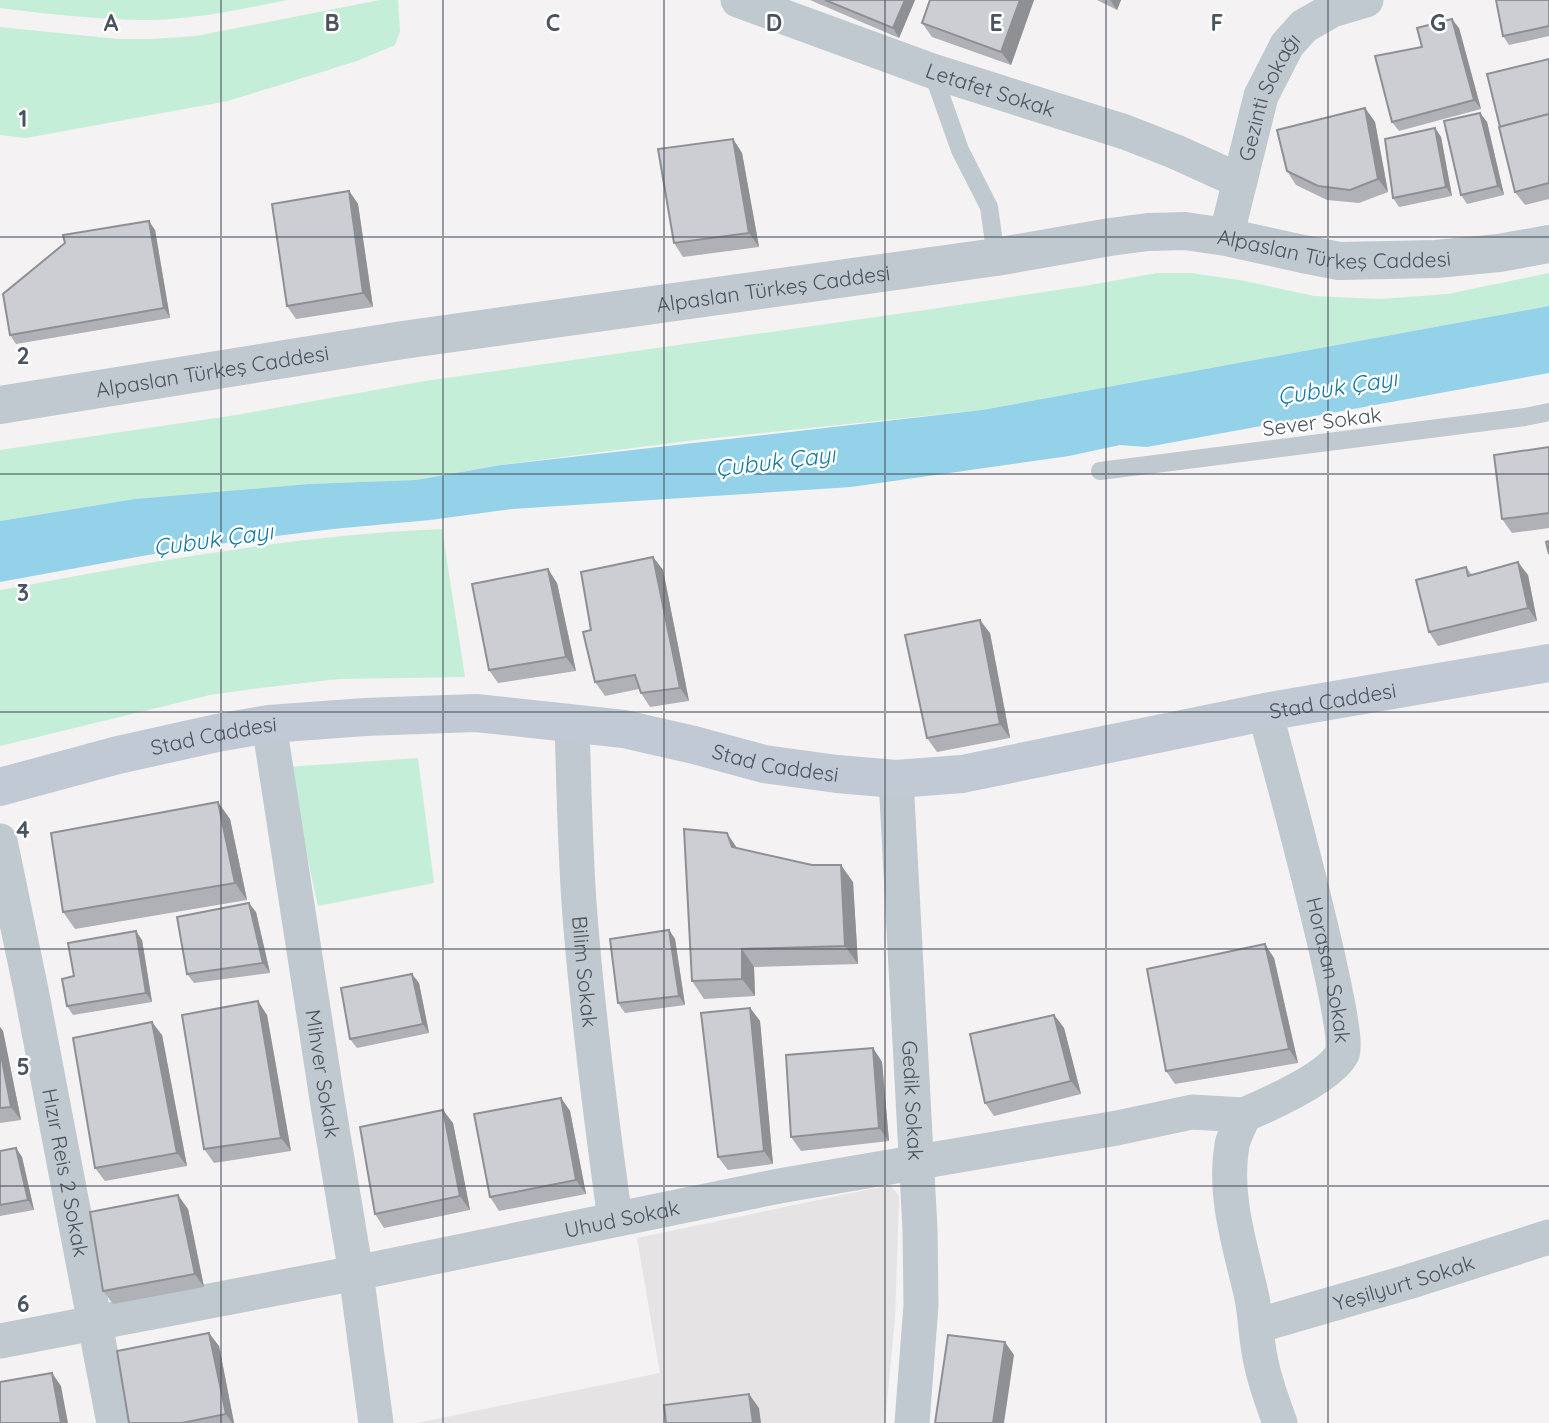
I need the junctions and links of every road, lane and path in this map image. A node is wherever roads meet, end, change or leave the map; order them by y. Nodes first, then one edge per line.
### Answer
1 (738, 0) edge
2 (1293, 0) edge
3 (1366, 0) edge
4 (1287, 45) junction
5 (932, 71) junction
6 (1240, 181) junction
7 (1226, 237) junction
8 (1549, 244) edge
9 (996, 257) junction
10 (0, 405) edge
11 (1549, 412) edge
12 (1100, 471) dead end
13 (1549, 663) edge
14 (1265, 712) junction
15 (270, 724) junction
16 (572, 724) junction
17 (896, 779) junction
18 (0, 788) edge
19 (0, 841) edge
20 (1244, 1115) junction
21 (918, 1162) junction
22 (615, 1219) junction
23 (1549, 1237) edge
24 (356, 1273) junction
25 (96, 1324) junction
26 (1256, 1326) junction
27 (0, 1341) edge
28 (367, 1421) edge
29 (114, 1423) edge
30 (912, 1423) edge
31 (1280, 1423) edge

1 - 5 street, Letafet Sokak
2 - 4 street
3 - 4 street, Gezinti Sokağı
4 - 6 street, Gezinti Sokağı
5 - 6 street, Letafet Sokak
5 - 9 lane
6 - 7 street, Gezinti Sokağı
7 - 8 street, Alpaslan Türkeş Caddesi
7 - 9 street, Alpaslan Türkeş Caddesi
9 - 10 street, Alpaslan Türkeş Caddesi
11 - 12 lane, Sever Sokak
13 - 14 main road, Stad Caddesi
14 - 17 main road, Stad Caddesi
14 - 20 street, Horasan Sokak
15 - 16 main road, Stad Caddesi
15 - 18 main road, Stad Caddesi
15 - 24 street, Mihver Sokak
16 - 17 main road, Stad Caddesi
16 - 22 street, Bilim Sokak
17 - 21 street, Gedik Sokak
19 - 25 street, Hızır Reis 2 Sokak
20 - 21 street, Uhud Sokak
20 - 26 street
21 - 22 street, Uhud Sokak
21 - 30 street, Gedik Sokak
22 - 24 street, Uhud Sokak
23 - 26 street, Yeşilyurt Sokak
24 - 25 street, Uhud Sokak
24 - 28 street, Mihver Sokak
25 - 27 street, Uhud Sokak
25 - 29 street, Hızır Reis 2 Sokak
26 - 31 street

